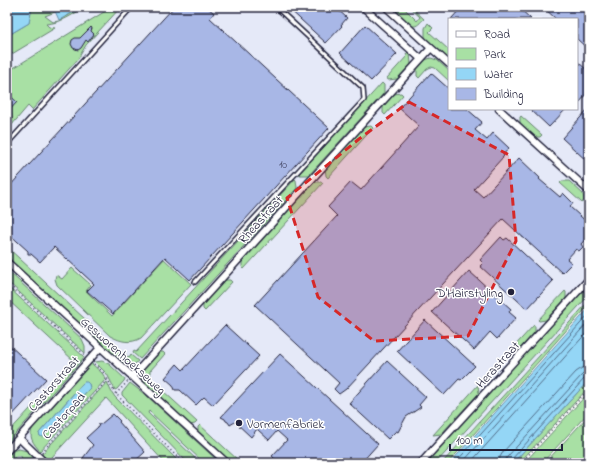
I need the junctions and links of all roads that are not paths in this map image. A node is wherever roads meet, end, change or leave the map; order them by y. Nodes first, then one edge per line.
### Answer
1 (133, 7) edge
2 (276, 7) edge
3 (363, 7) edge
4 (386, 7) edge
5 (431, 48) junction
6 (421, 59) junction
7 (448, 63) edge
8 (500, 110) edge
9 (7, 144) edge
10 (589, 191) edge
11 (7, 262) edge
12 (589, 279) edge
13 (196, 282) dead end
14 (100, 348) junction
15 (132, 377) junction
16 (19, 438) junction
17 (7, 451) edge
18 (46, 463) edge
19 (227, 463) edge
20 (421, 463) edge

1 - 9 lane
2 - 13 lane
3 - 6 street
4 - 5 street
5 - 6 street, Rheastraat
5 - 7 street
6 - 15 street, Rheastraat
8 - 10 street
11 - 14 street, Gesworenhoekseweg
12 - 20 street, Herastraat
14 - 15 street, Gesworenhoekseweg
14 - 16 street, Castorstraat
15 - 19 street, Gesworenhoekseweg
16 - 17 street, Castorstraat
16 - 18 street

